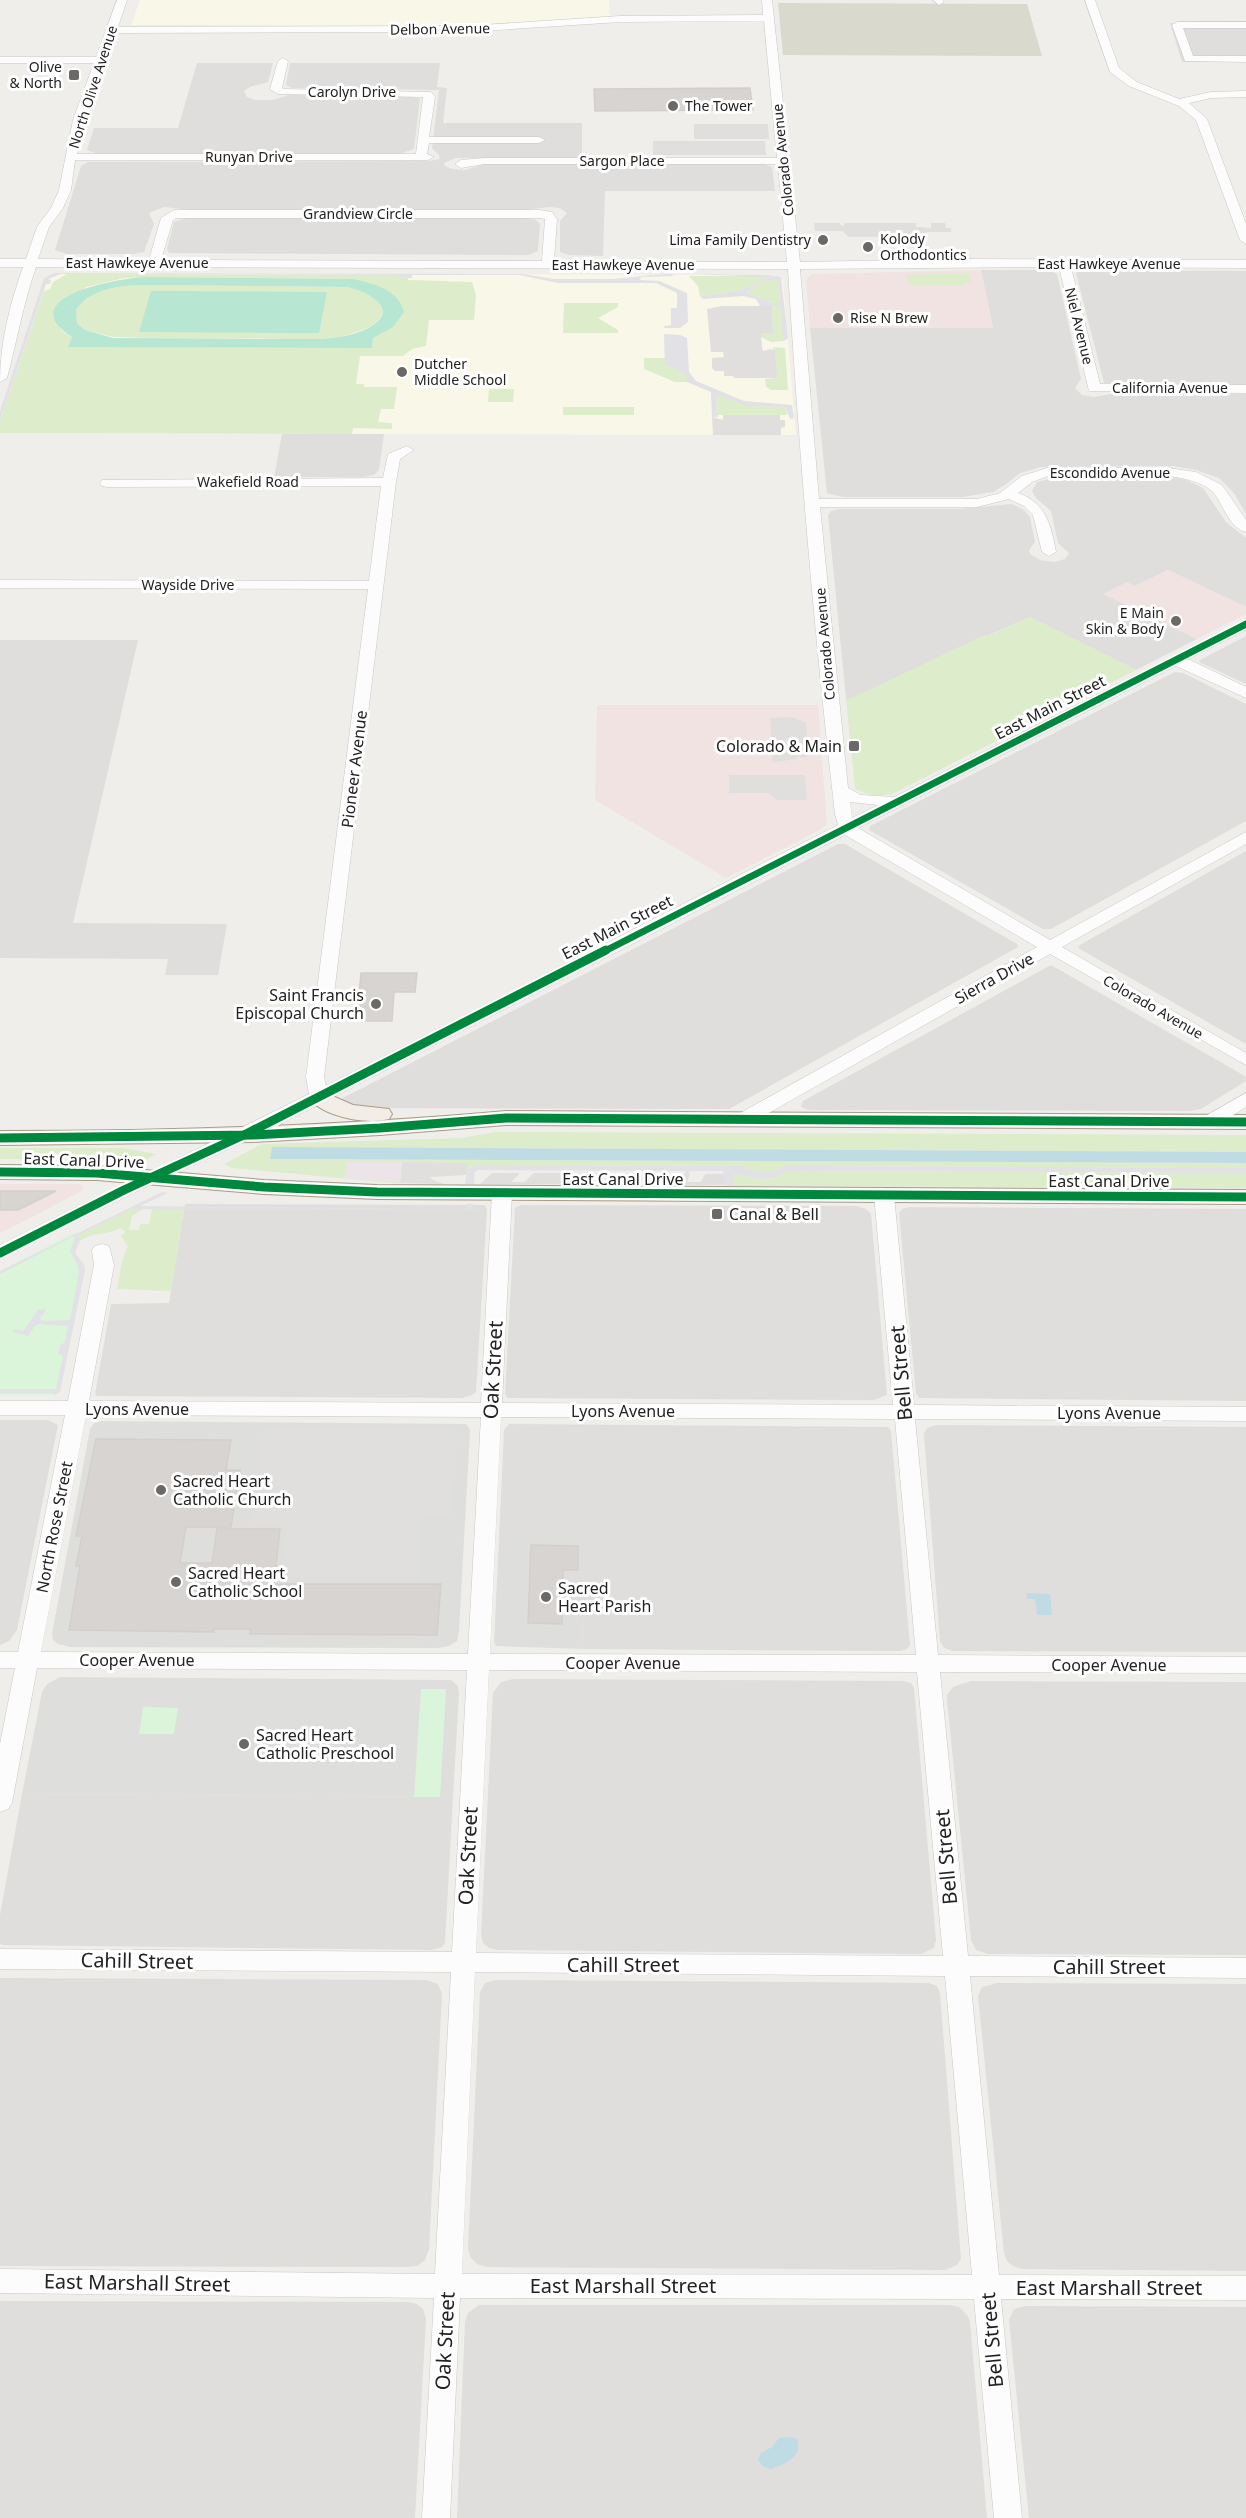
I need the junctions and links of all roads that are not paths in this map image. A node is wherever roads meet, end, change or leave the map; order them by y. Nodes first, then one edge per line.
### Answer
1 (122, 0) edge
2 (767, 0) edge
3 (1090, 0) edge
4 (769, 18) junction
5 (1246, 25) edge
6 (111, 30) junction
7 (1246, 59) edge
8 (0, 60) edge
9 (100, 60) junction
10 (283, 61) dead end
11 (1246, 94) edge
12 (1179, 102) junction
13 (540, 125) dead end
14 (424, 140) junction
15 (539, 140) junction
16 (539, 155) dead end
17 (70, 157) junction
18 (783, 161) junction
19 (460, 164) dead end
20 (1246, 240) edge
21 (0, 263) edge
22 (30, 263) junction
23 (154, 264) junction
24 (1064, 264) junction
25 (1246, 264) edge
26 (548, 265) junction
27 (794, 266) junction
28 (0, 378) edge
29 (1094, 388) joint
30 (1246, 388) edge
31 (407, 450) dead end
32 (389, 482) junction
33 (107, 483) dead end
34 (1008, 494) junction
35 (813, 503) junction
36 (1246, 528) edge
37 (1049, 552) dead end
38 (0, 584) edge
39 (376, 585) junction
40 (1246, 624) edge
41 (1177, 660) junction
42 (1246, 693) edge
43 (841, 791) junction
44 (905, 797) junction
45 (847, 827) junction
46 (1246, 837) edge
47 (1049, 947) junction
48 (1246, 1060) edge
49 (320, 1097) junction
50 (1246, 1099) edge
51 (506, 1118) junction
52 (742, 1120) junction
53 (1209, 1122) junction
54 (1246, 1122) edge
55 (248, 1133) junction
56 (0, 1138) edge
57 (0, 1172) edge
58 (151, 1177) junction
59 (502, 1193) junction
60 (884, 1195) junction
61 (1246, 1197) edge
62 (102, 1250) dead end
63 (0, 1253) edge
64 (0, 1408) edge
65 (76, 1408) junction
66 (491, 1410) junction
67 (904, 1412) junction
68 (1246, 1414) edge
69 (0, 1660) edge
70 (28, 1660) junction
71 (478, 1662) junction
72 (928, 1665) junction
73 (1246, 1665) edge
74 (0, 1803) edge
75 (0, 1959) edge
76 (462, 1964) junction
77 (957, 1966) junction
78 (1246, 1968) edge
79 (0, 2281) edge
80 (447, 2286) junction
81 (987, 2287) junction
82 (1246, 2288) edge
83 (436, 2518) edge
84 (1008, 2518) edge

1 - 6 street, North Olive Avenue
2 - 4 street, Colorado Avenue
3 - 12 street
4 - 6 street, Delbon Avenue
4 - 18 street, Colorado Avenue
5 - 7 street
6 - 9 street, North Olive Avenue
8 - 9 street
9 - 17 street, North Olive Avenue
10 - 14 street, Carolyn Drive
11 - 12 street
12 - 20 street
13 - 15 street
14 - 15 street
14 - 17 street, Runyan Drive
15 - 16 street
17 - 22 street, North Olive Avenue
18 - 19 street, Sargon Place
18 - 27 street, Colorado Avenue
21 - 22 street, East Hawkeye Avenue
22 - 23 street, East Hawkeye Avenue
22 - 28 street, North Olive Avenue
23 - 26 street, East Hawkeye Avenue
23 - 26 street, Grandview Circle
24 - 25 street, East Hawkeye Avenue
24 - 27 street, East Hawkeye Avenue
24 - 29 street, Niel Avenue
26 - 27 street, East Hawkeye Avenue
27 - 35 street, Colorado Avenue
29 - 30 street, California Avenue
31 - 32 street, Pioneer Avenue
32 - 33 street, Wakefield Road
32 - 39 street, Pioneer Avenue
34 - 35 street, Escondido Avenue
34 - 36 street, Escondido Avenue
34 - 37 street
35 - 43 street, Colorado Avenue
38 - 39 street, Wayside Drive
39 - 49 street, Pioneer Avenue
40 - 41 street, East Main Street
41 - 42 street
41 - 44 street, East Main Street
43 - 44 street
43 - 45 street, Colorado Avenue
44 - 45 street, East Main Street
45 - 47 street, Colorado Avenue
45 - 49 street, East Main Street
46 - 47 street, Sierra Drive
47 - 48 street, Colorado Avenue
47 - 52 street, Sierra Drive
49 - 51 main road
49 - 55 street, East Main Street
50 - 53 street
51 - 52 main road, East Canal Drive
51 - 55 main road, East Canal Drive
52 - 53 main road, East Canal Drive
53 - 54 main road, East Canal Drive
55 - 56 main road, East Canal Drive
55 - 58 street, East Main Street
57 - 58 main road, East Canal Drive
58 - 59 main road, East Canal Drive
58 - 63 street, East Main Street
59 - 60 main road, East Canal Drive
59 - 66 street, Oak Street
60 - 61 main road, East Canal Drive
60 - 67 street, Bell Street
62 - 65 street, North Rose Street
64 - 65 street, Lyons Avenue
65 - 66 street, Lyons Avenue
65 - 70 street, North Rose Street
66 - 67 street, Lyons Avenue
66 - 71 street, Oak Street
67 - 68 street, Lyons Avenue
67 - 72 street, Bell Street
69 - 70 street, Cooper Avenue
70 - 71 street, Cooper Avenue
70 - 74 street, North Rose Street
71 - 72 street, Cooper Avenue
71 - 76 street, Oak Street
72 - 73 street, Cooper Avenue
72 - 77 street, Bell Street
75 - 76 street, Cahill Street
76 - 77 street, Cahill Street
76 - 80 street, Oak Street
77 - 78 street, Cahill Street
77 - 81 street, Bell Street
79 - 80 street, East Marshall Street
80 - 81 street, East Marshall Street
80 - 83 street, Oak Street
81 - 82 street, East Marshall Street
81 - 84 street, Bell Street

